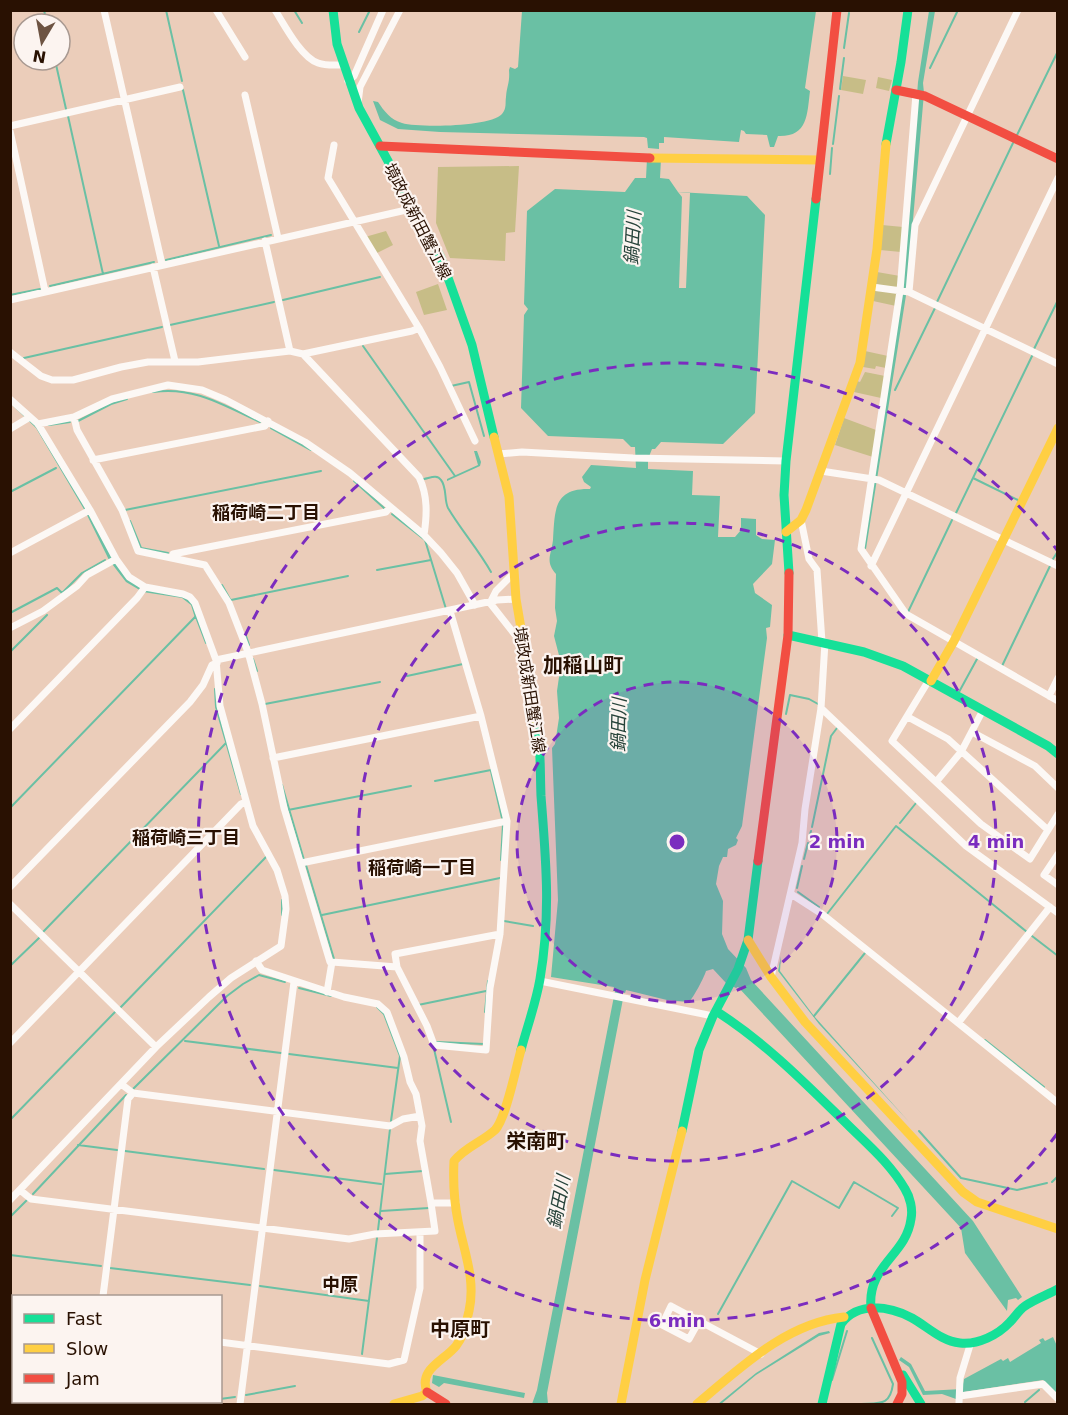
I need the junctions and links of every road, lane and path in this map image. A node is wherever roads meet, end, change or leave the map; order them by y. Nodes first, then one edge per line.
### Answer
1 (104, 10) edge
2 (216, 10) edge
3 (275, 10) edge
4 (333, 10) edge
5 (383, 10) edge
6 (400, 10) edge
7 (837, 10) edge
8 (908, 10) edge
9 (1018, 10) edge
10 (245, 57) dead end
11 (343, 65) junction
12 (348, 81) junction
13 (180, 87) dead end
14 (896, 90) junction
15 (245, 95) dead end
16 (919, 95) junction
17 (124, 100) junction
18 (358, 105) junction
19 (967, 116) junction
20 (10, 126) edge
21 (10, 131) edge
22 (334, 145) dead end
23 (380, 146) junction
24 (1058, 159) edge
25 (820, 160) junction
26 (1058, 178) edge
27 (415, 208) junction
28 (353, 221) junction
29 (278, 238) junction
30 (265, 241) junction
31 (162, 264) junction
32 (153, 267) junction
33 (872, 287) junction
34 (45, 291) junction
35 (903, 291) junction
36 (10, 300) edge
37 (419, 328) junction
38 (985, 329) junction
39 (290, 351) junction
40 (10, 352) edge
41 (303, 354) junction
42 (175, 361) junction
43 (1058, 364) edge
44 (10, 399) edge
45 (74, 417) junction
46 (28, 419) junction
47 (268, 421) junction
48 (38, 424) junction
49 (1058, 428) edge
50 (10, 429) edge
51 (475, 441) dead end
52 (499, 454) junction
53 (93, 460) junction
54 (786, 461) junction
55 (821, 471) junction
56 (874, 479) junction
57 (906, 493) junction
58 (390, 507) junction
59 (88, 511) junction
60 (801, 520) junction
61 (786, 532) junction
62 (424, 535) junction
63 (1004, 540) junction
64 (10, 553) edge
65 (172, 558) junction
66 (113, 561) junction
67 (871, 566) junction
68 (1058, 566) edge
69 (514, 573) junction
70 (144, 589) junction
71 (516, 599) junction
72 (490, 603) junction
73 (475, 605) junction
74 (450, 611) junction
75 (10, 628) edge
76 (788, 635) junction
77 (954, 640) junction
78 (824, 642) junction
79 (523, 645) junction
80 (248, 652) junction
81 (215, 663) junction
82 (1058, 678) edge
83 (930, 681) junction
84 (1049, 696) junction
85 (1058, 701) edge
86 (821, 708) junction
87 (983, 710) junction
88 (481, 716) junction
89 (908, 717) junction
90 (10, 729) edge
91 (972, 732) junction
92 (961, 752) junction
93 (1058, 754) edge
94 (273, 758) junction
95 (936, 782) junction
96 (1058, 788) edge
97 (246, 802) junction
98 (1058, 814) edge
99 (507, 821) junction
100 (1048, 830) junction
101 (1058, 854) edge
102 (301, 863) junction
103 (1058, 885) edge
104 (10, 887) edge
105 (791, 894) junction
106 (10, 904) edge
107 (1050, 907) junction
108 (1058, 913) edge
109 (500, 934) junction
110 (748, 940) junction
111 (256, 961) junction
112 (332, 962) junction
113 (397, 967) junction
114 (80, 971) junction
115 (771, 976) junction
116 (540, 981) junction
117 (294, 982) junction
118 (327, 992) junction
119 (715, 1013) junction
120 (958, 1023) junction
121 (10, 1043) edge
122 (156, 1047) junction
123 (121, 1084) junction
124 (133, 1093) junction
125 (1058, 1103) edge
126 (278, 1113) junction
127 (420, 1116) junction
128 (20, 1190) junction
129 (10, 1200) edge
130 (431, 1203) junction
131 (456, 1203) junction
132 (114, 1210) junction
133 (262, 1228) junction
134 (1058, 1229) edge
135 (420, 1232) junction
136 (1058, 1289) edge
137 (103, 1295) edge
138 (871, 1308) junction
139 (844, 1317) junction
140 (699, 1321) junction
141 (222, 1342) edge
142 (970, 1342) junction
143 (247, 1345) junction
144 (761, 1354) junction
145 (893, 1359) junction
146 (427, 1392) junction
147 (1058, 1399) edge
148 (240, 1404) edge
149 (394, 1404) edge
150 (446, 1404) edge
151 (621, 1404) edge
152 (697, 1404) edge
153 (822, 1404) edge
154 (897, 1404) edge
155 (921, 1404) edge

1 - 17 street
2 - 10 street
3 - 11 street
4 - 11 main road, 境政成新田蟹江線
5 - 12 street
6 - 18 street
7 - 25 main road
8 - 14 main road
9 - 19 street
11 - 12 main road, 境政成新田蟹江線
12 - 18 main road, 境政成新田蟹江線
13 - 17 street
14 - 16 main road
14 - 33 main road
15 - 29 street
16 - 19 main road
16 - 35 street
17 - 20 street
17 - 31 street
18 - 23 main road, 境政成新田蟹江線
19 - 24 main road
19 - 35 street
21 - 34 street
22 - 28 street
23 - 25 main road
23 - 27 main road, 境政成新田蟹江線
25 - 54 main road
26 - 38 street
27 - 28 street
27 - 52 main road, 境政成新田蟹江線
28 - 29 street
28 - 37 street
29 - 30 street
30 - 31 street
30 - 39 street
31 - 32 street
32 - 34 street
32 - 42 street
33 - 35 street
33 - 55 main road
34 - 36 street
35 - 38 street
35 - 56 street
37 - 41 street
37 - 51 street
38 - 43 street
38 - 57 street
39 - 41 street
39 - 42 street
40 - 42 street
41 - 62 street
44 - 46 street
45 - 47 street
45 - 48 street
45 - 53 street
46 - 48 street
46 - 50 street
47 - 53 street
47 - 58 street
48 - 59 street
49 - 63 main road
52 - 54 street
52 - 69 main road, 境政成新田蟹江線
53 - 65 street
54 - 61 main road
55 - 56 street
55 - 60 main road
56 - 57 street
56 - 67 street
57 - 63 street
57 - 67 street
58 - 62 street
58 - 65 street
59 - 64 street
59 - 66 street
60 - 61 main road
60 - 78 street
61 - 76 main road
62 - 73 street
63 - 68 street
63 - 77 main road
65 - 80 street
66 - 70 street
66 - 75 street
67 - 77 street
69 - 71 main road, 境政成新田蟹江線
69 - 72 street
70 - 81 street
70 - 90 street
71 - 72 street
71 - 79 main road, 境政成新田蟹江線
72 - 73 street
72 - 79 street
73 - 74 street
74 - 80 street
74 - 88 street
76 - 78 main road
76 - 110 main road
77 - 83 main road
77 - 84 street
78 - 83 main road
78 - 86 street
79 - 116 main road, 境政成新田蟹江線
80 - 81 street
80 - 94 street
81 - 97 street
81 - 104 street
82 - 84 street
83 - 87 main road
83 - 89 street
84 - 85 street
86 - 105 street
86 - 107 street
87 - 91 street
87 - 93 main road
88 - 94 street
88 - 99 street
89 - 92 street
89 - 95 street
91 - 92 street
91 - 96 street
92 - 95 street
92 - 100 street
94 - 102 street
95 - 100 street
97 - 111 street
97 - 114 street
98 - 100 street
99 - 102 street
99 - 109 street
101 - 103 street
102 - 112 street
105 - 115 street
105 - 120 street
106 - 114 street
107 - 108 street
107 - 120 street
109 - 113 street
109 - 113 street
110 - 115 main road
110 - 119 main road
111 - 117 street
111 - 122 street
112 - 113 street
112 - 118 street
114 - 121 street
114 - 122 street
115 - 134 main road
116 - 119 street
116 - 131 main road, 境政成新田蟹江線
117 - 118 street
117 - 126 street
118 - 127 street
119 - 138 main road
119 - 151 main road
120 - 125 street
122 - 123 street
123 - 124 street
123 - 128 street
124 - 126 street
124 - 132 street
126 - 127 street
126 - 133 street
127 - 130 street
128 - 129 street
128 - 132 street
130 - 131 street
130 - 135 street
131 - 146 main road, 境政成新田蟹江線
132 - 133 street
132 - 137 street
133 - 135 street
133 - 143 street
135 - 143 street
136 - 142 main road
138 - 139 main road
138 - 142 main road
138 - 145 main road
139 - 144 main road
139 - 153 main road
140 - 140 street
140 - 144 street
141 - 143 street
142 - 147 street
143 - 148 street
144 - 152 main road
145 - 154 main road
145 - 155 main road
146 - 149 main road
146 - 150 main road

